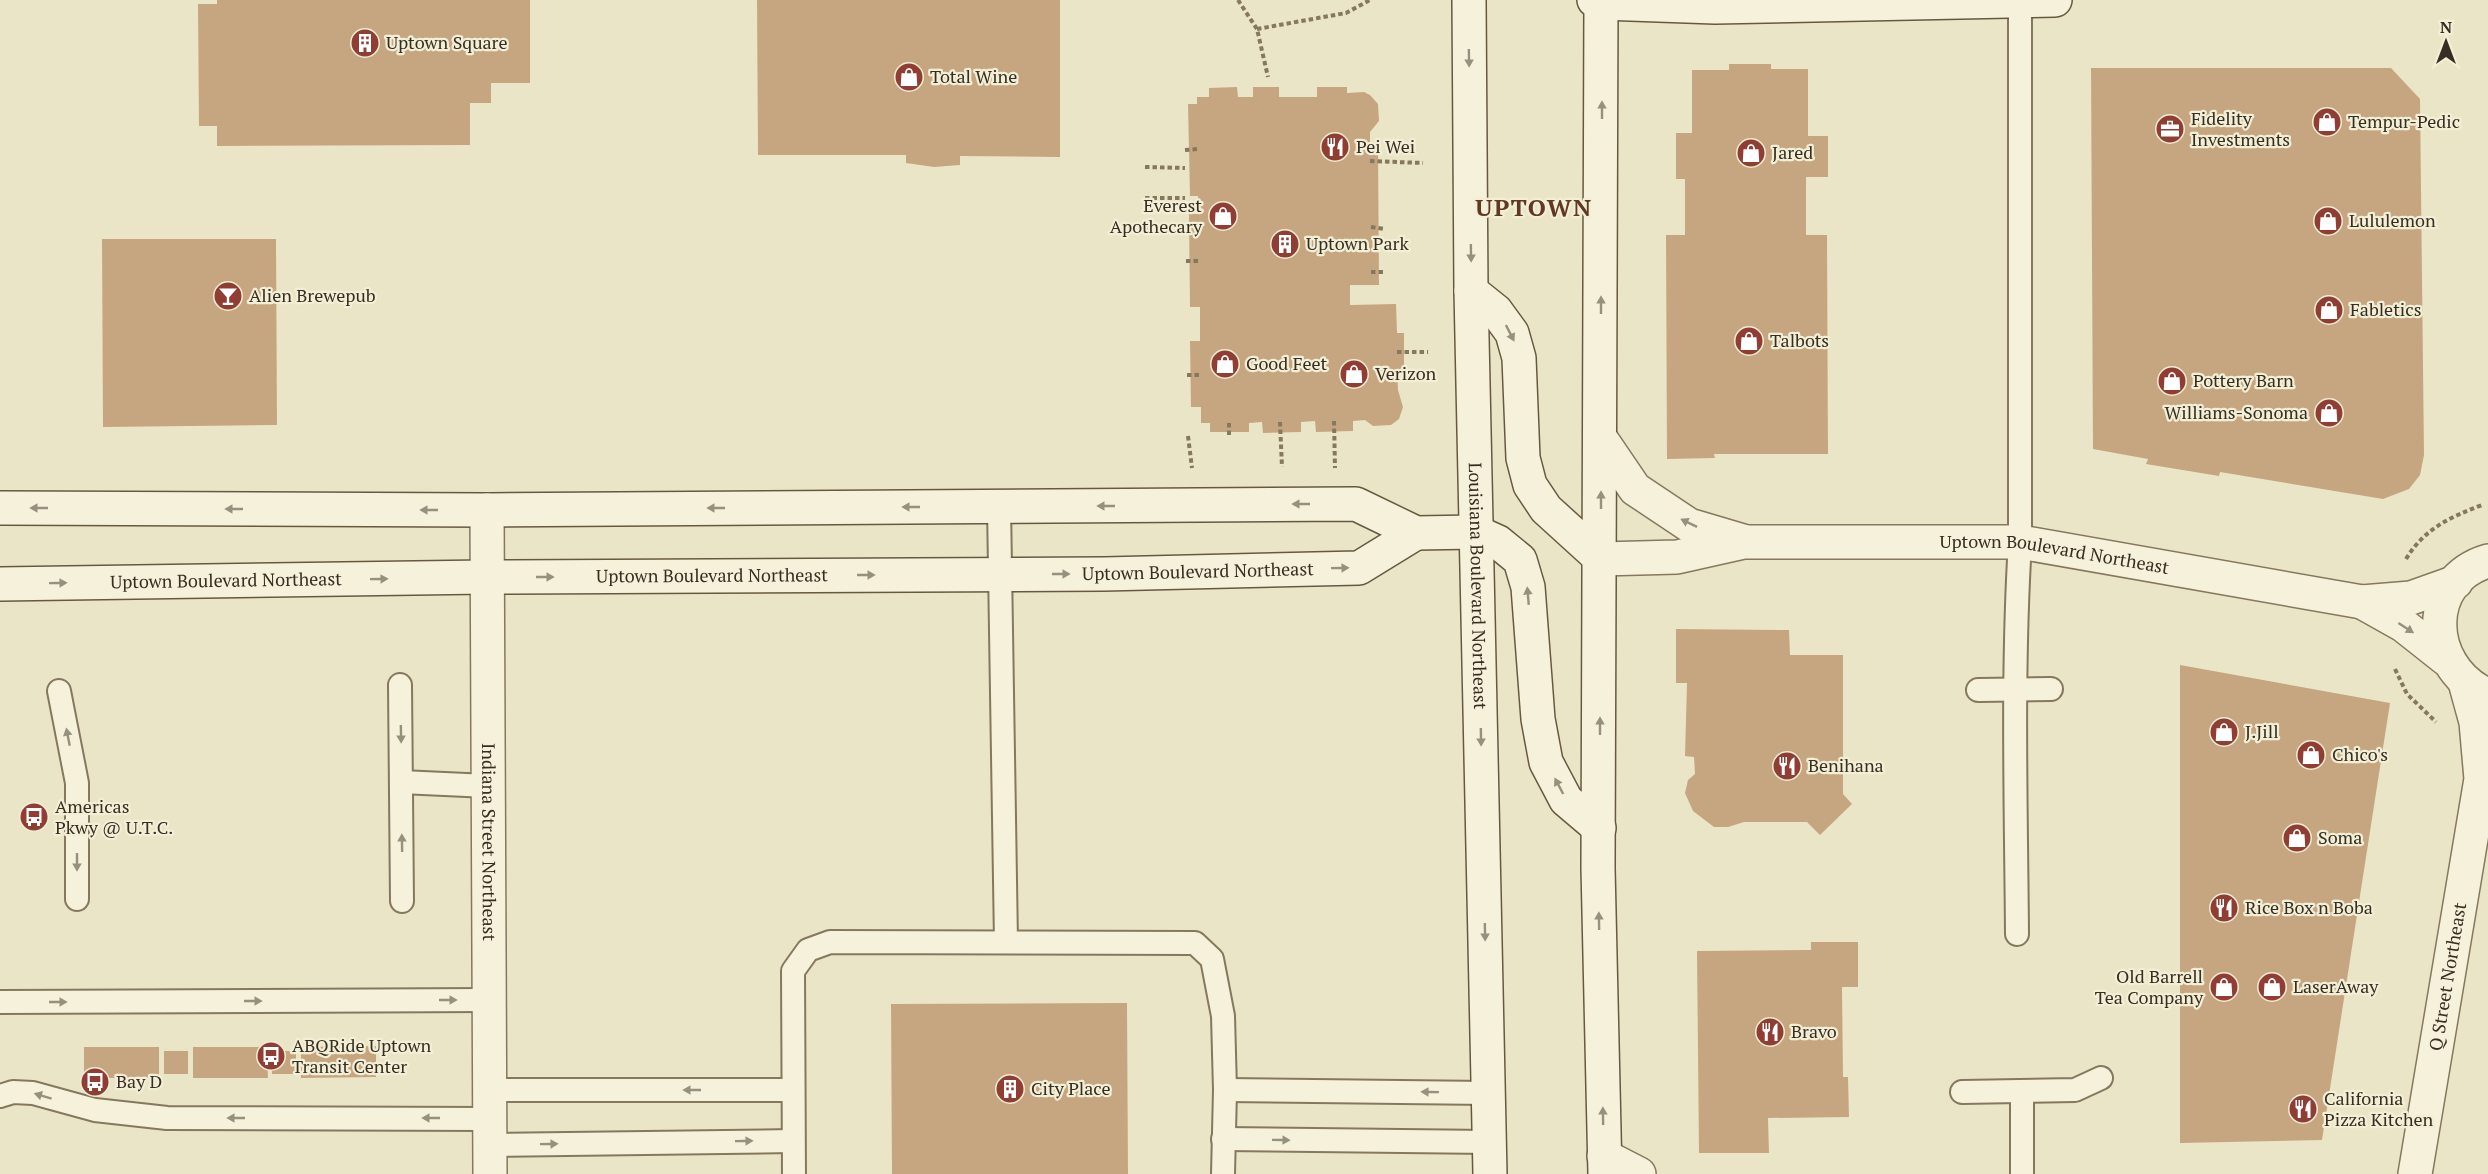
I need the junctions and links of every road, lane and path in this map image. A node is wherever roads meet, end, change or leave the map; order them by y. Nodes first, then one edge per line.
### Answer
1 (1238, 0) edge
2 (1370, 0) edge
3 (1469, 0) edge
4 (2055, 0) edge
5 (1599, 1) edge
6 (2020, 1) edge
7 (1257, 30) junction
8 (1268, 77) dead end
9 (1198, 149) dead end
10 (1185, 150) dead end
11 (1370, 161) dead end
12 (1423, 163) dead end
13 (1145, 167) dead end
14 (1185, 168) dead end
15 (1145, 198) dead end
16 (1185, 198) dead end
17 (1371, 227) dead end
18 (1146, 229) dead end
19 (1185, 229) dead end
20 (1385, 229) dead end
21 (1186, 261) dead end
22 (1199, 261) dead end
23 (1371, 272) dead end
24 (1385, 272) dead end
25 (1471, 291) junction
26 (1397, 351) dead end
27 (1428, 351) dead end
28 (1187, 375) dead end
29 (1200, 375) dead end
30 (1280, 422) dead end
31 (1334, 422) dead end
32 (1229, 423) dead end
33 (1188, 436) dead end
34 (1229, 436) dead end
35 (1601, 439) junction
36 (1192, 469) dead end
37 (1282, 471) dead end
38 (1335, 472) dead end
39 (999, 506) junction
40 (2482, 506) dead end
41 (0, 508) edge
42 (487, 510) junction
43 (1476, 532) junction
44 (1416, 533) junction
45 (1744, 542) junction
46 (2020, 542) junction
47 (1601, 559) junction
48 (2404, 563) dead end
49 (2476, 565) edge
50 (1000, 575) junction
51 (486, 577) junction
52 (0, 584) edge
53 (2362, 602) junction
54 (2390, 659) dead end
55 (2466, 679) edge
56 (400, 685) dead end
57 (2051, 689) dead end
58 (1978, 690) dead end
59 (2015, 690) junction
60 (59, 691) dead end
61 (2444, 727) dead end
62 (2485, 773) edge
63 (401, 782) junction
64 (488, 786) junction
65 (1599, 828) junction
66 (77, 899) dead end
67 (402, 902) dead end
68 (2017, 934) dead end
69 (1006, 942) junction
70 (489, 1000) junction
71 (0, 1002) edge
72 (2101, 1078) dead end
73 (793, 1090) junction
74 (1226, 1090) junction
75 (2022, 1091) junction
76 (1962, 1092) dead end
77 (1488, 1093) junction
78 (0, 1096) edge
79 (490, 1132) edge
80 (1223, 1139) junction
81 (794, 1141) junction
82 (1490, 1142) junction
83 (1604, 1165) edge
84 (794, 1174) edge
85 (1223, 1174) edge
86 (1490, 1174) edge
87 (1639, 1174) edge
88 (2022, 1174) edge
89 (2415, 1174) edge

1 - 7 path
2 - 7 path
3 -> 25 street, Louisiana Boulevard Northeast
4 - 6 street
5 - 6 street
35 -> 5 street
6 - 46 lane
7 - 8 path
9 - 10 path
11 - 12 path
13 - 14 path
15 - 16 path
17 - 20 path
18 - 19 path
21 - 22 path
23 - 24 path
25 - 43 street, Louisiana Boulevard Northeast
25 -> 47 street
26 - 27 path
28 - 29 path
30 - 37 path
31 - 38 path
32 - 34 path
33 - 36 path
45 -> 35 street, Uptown Boulevard Northeast
47 -> 35 street
39 -> 42 street
44 -> 39 street
39 - 50 lane
40 - 48 path
42 -> 41 street
42 - 51 street, Indiana Street Northeast
43 - 44 street
65 -> 43 street
43 -> 77 street, Louisiana Boulevard Northeast
50 -> 44 street, Uptown Boulevard Northeast
45 - 46 street, Uptown Boulevard Northeast
45 - 47 street, Uptown Boulevard Northeast
46 - 53 street, Uptown Boulevard Northeast
46 - 59 lane
65 -> 47 street
49 - 53 street, Uptown Boulevard Northeast
49 - 55 street, Q Street Northeast
51 -> 50 street, Uptown Boulevard Northeast
50 - 69 lane
52 -> 51 street, Uptown Boulevard Northeast
51 - 64 street, Indiana Street Northeast
53 -> 55 street, Uptown Boulevard Northeast
54 - 61 path
55 - 62 street, Q Street Northeast
56 -> 63 lane
57 - 59 lane
58 - 59 lane
59 - 68 lane
60 - 66 lane
62 - 89 street, Q Street Northeast
63 - 64 lane
67 -> 63 lane
64 - 70 street, Indiana Street Northeast
83 -> 65 street
69 - 73 lane
69 - 74 lane
71 -> 70 lane
70 - 79 street, Indiana Street Northeast
72 - 75 lane
73 -> 79 lane
73 - 81 lane
77 -> 74 lane
74 - 80 lane
75 - 76 lane
75 - 88 lane
77 - 82 street, Louisiana Boulevard Northeast
79 -> 78 lane
79 -> 81 lane
80 -> 82 lane
80 - 85 lane
81 - 84 lane
82 - 86 street, Louisiana Boulevard Northeast
83 - 87 street

